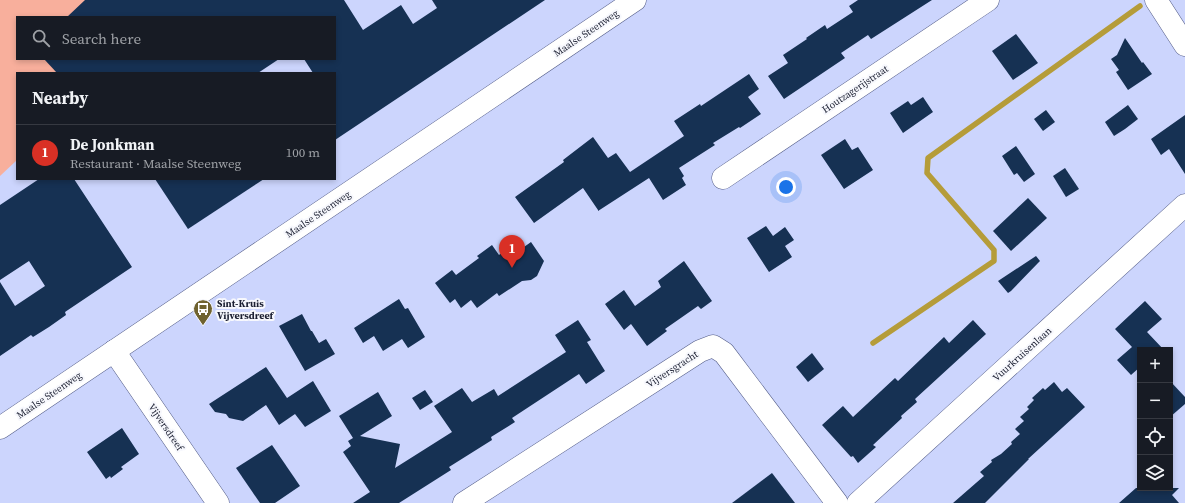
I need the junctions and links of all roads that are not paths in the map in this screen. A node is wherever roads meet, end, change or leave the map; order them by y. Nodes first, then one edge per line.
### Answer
1 (635, 0) edge
2 (988, 0) edge
3 (1156, 0) edge
4 (1185, 45) edge
5 (722, 178) dead end
6 (1185, 205) edge
7 (114, 351) junction
8 (0, 428) edge
9 (218, 503) edge
10 (464, 503) edge
11 (837, 503) edge
12 (858, 503) edge

1 - 7 street, Maalse Steenweg
2 - 5 street, Houtzagerijstraat
3 - 4 street
6 - 12 street, Vuurkruisenlaan
7 - 8 street, Maalse Steenweg
7 - 9 street, Vijversdreef
10 - 11 street, Vijversgracht

